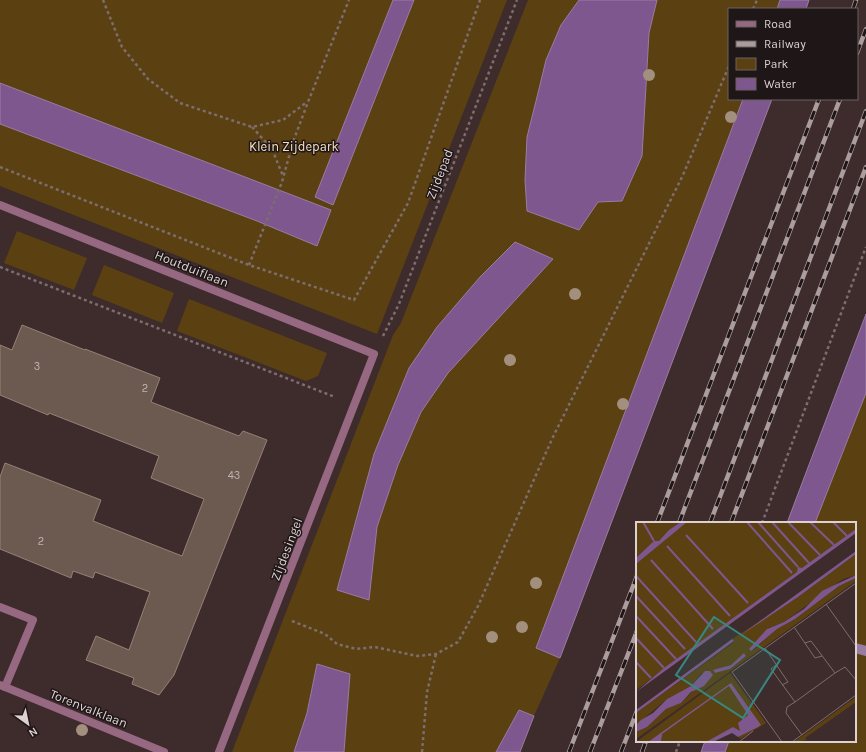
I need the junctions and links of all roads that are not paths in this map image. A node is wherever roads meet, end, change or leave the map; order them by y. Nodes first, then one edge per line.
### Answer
1 (0, 205) edge
2 (374, 354) joint
3 (0, 607) edge
4 (3, 686) edge
5 (164, 752) edge
6 (219, 752) edge

1 - 2 street, Houtduiflaan
2 - 6 street, Zijdesingel
3 - 4 street, Torenvalklaan
4 - 5 street, Torenvalklaan

